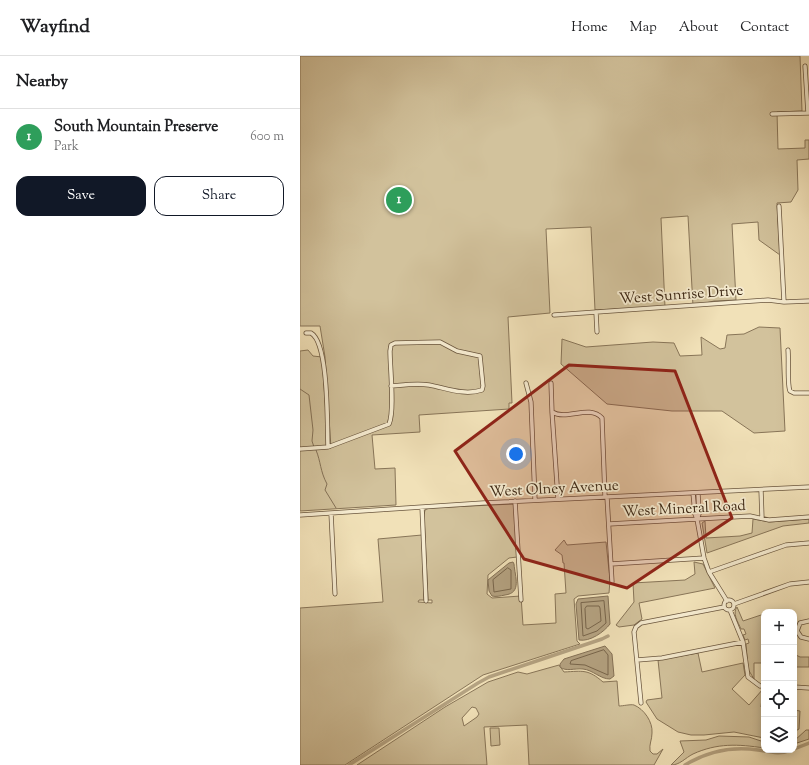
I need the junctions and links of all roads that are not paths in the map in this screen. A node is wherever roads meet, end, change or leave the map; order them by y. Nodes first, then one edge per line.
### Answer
1 (805, 66) dead end
2 (809, 113) edge
3 (772, 114) dead end
4 (779, 206) dead end
5 (809, 301) edge
6 (784, 302) junction
7 (596, 312) junction
8 (554, 315) dead end
9 (597, 332) dead end
10 (306, 333) dead end
11 (788, 350) dead end
12 (526, 383) dead end
13 (551, 383) dead end
14 (391, 386) junction
15 (809, 393) edge
16 (552, 412) junction
17 (328, 447) junction
18 (300, 449) edge
19 (809, 487) edge
20 (761, 490) junction
21 (693, 493) junction
22 (698, 493) junction
23 (606, 497) junction
24 (558, 499) junction
25 (535, 500) junction
26 (515, 502) junction
27 (422, 507) junction
28 (696, 507) junction
29 (331, 513) junction
30 (300, 515) edge
31 (762, 518) junction
32 (809, 518) edge
33 (697, 519) junction
34 (609, 524) junction
35 (809, 543) edge
36 (704, 558) junction
37 (611, 564) junction
38 (709, 572) junction
39 (612, 582) dead end
40 (809, 582) edge
41 (335, 594) dead end
42 (520, 600) dead end
43 (426, 601) dead end
44 (727, 601) junction
45 (734, 604) junction
46 (724, 607) junction
47 (730, 610) junction
48 (809, 621) edge
49 (809, 639) edge
50 (743, 642) junction
51 (636, 660) junction
52 (761, 685) edge
53 (797, 688) edge
54 (809, 688) edge
55 (641, 703) dead end

1 - 2 street
2 - 3 street
4 - 6 street
5 - 6 street, West Sunrise Drive
6 - 7 street, West Sunrise Drive
7 - 8 street, West Sunrise Drive
7 - 9 street
10 - 17 street
11 - 15 street
12 - 25 street
13 - 16 street
14 - 14 street
14 - 17 street
16 - 23 street
16 - 24 street
17 - 18 street
19 - 20 street, West Olney Avenue
20 - 22 street, West Olney Avenue
20 - 31 street
21 - 22 street, West Olney Avenue
21 - 23 street, West Olney Avenue
21 - 28 street
22 - 28 street
23 - 24 street, West Olney Avenue
23 - 34 street
24 - 25 street, West Olney Avenue
25 - 26 street, West Olney Avenue
26 - 27 street, West Olney Avenue
26 - 42 street
27 - 29 street, West Olney Avenue
27 - 43 street
28 - 33 street
29 - 30 street, West Olney Avenue
29 - 41 street
31 - 32 street, West Mineral Road
31 - 33 street, West Mineral Road
33 - 34 street, West Mineral Road
33 - 36 street
34 - 37 street
35 - 38 street
36 - 37 street
36 - 38 street
37 - 39 street
38 - 44 street
40 - 45 street
44 - 45 street
44 - 46 street
45 - 47 street
46 - 47 street
46 - 51 street
47 - 50 street
48 - 49 street
50 - 51 street
50 - 52 street
51 - 55 street
53 - 54 street

